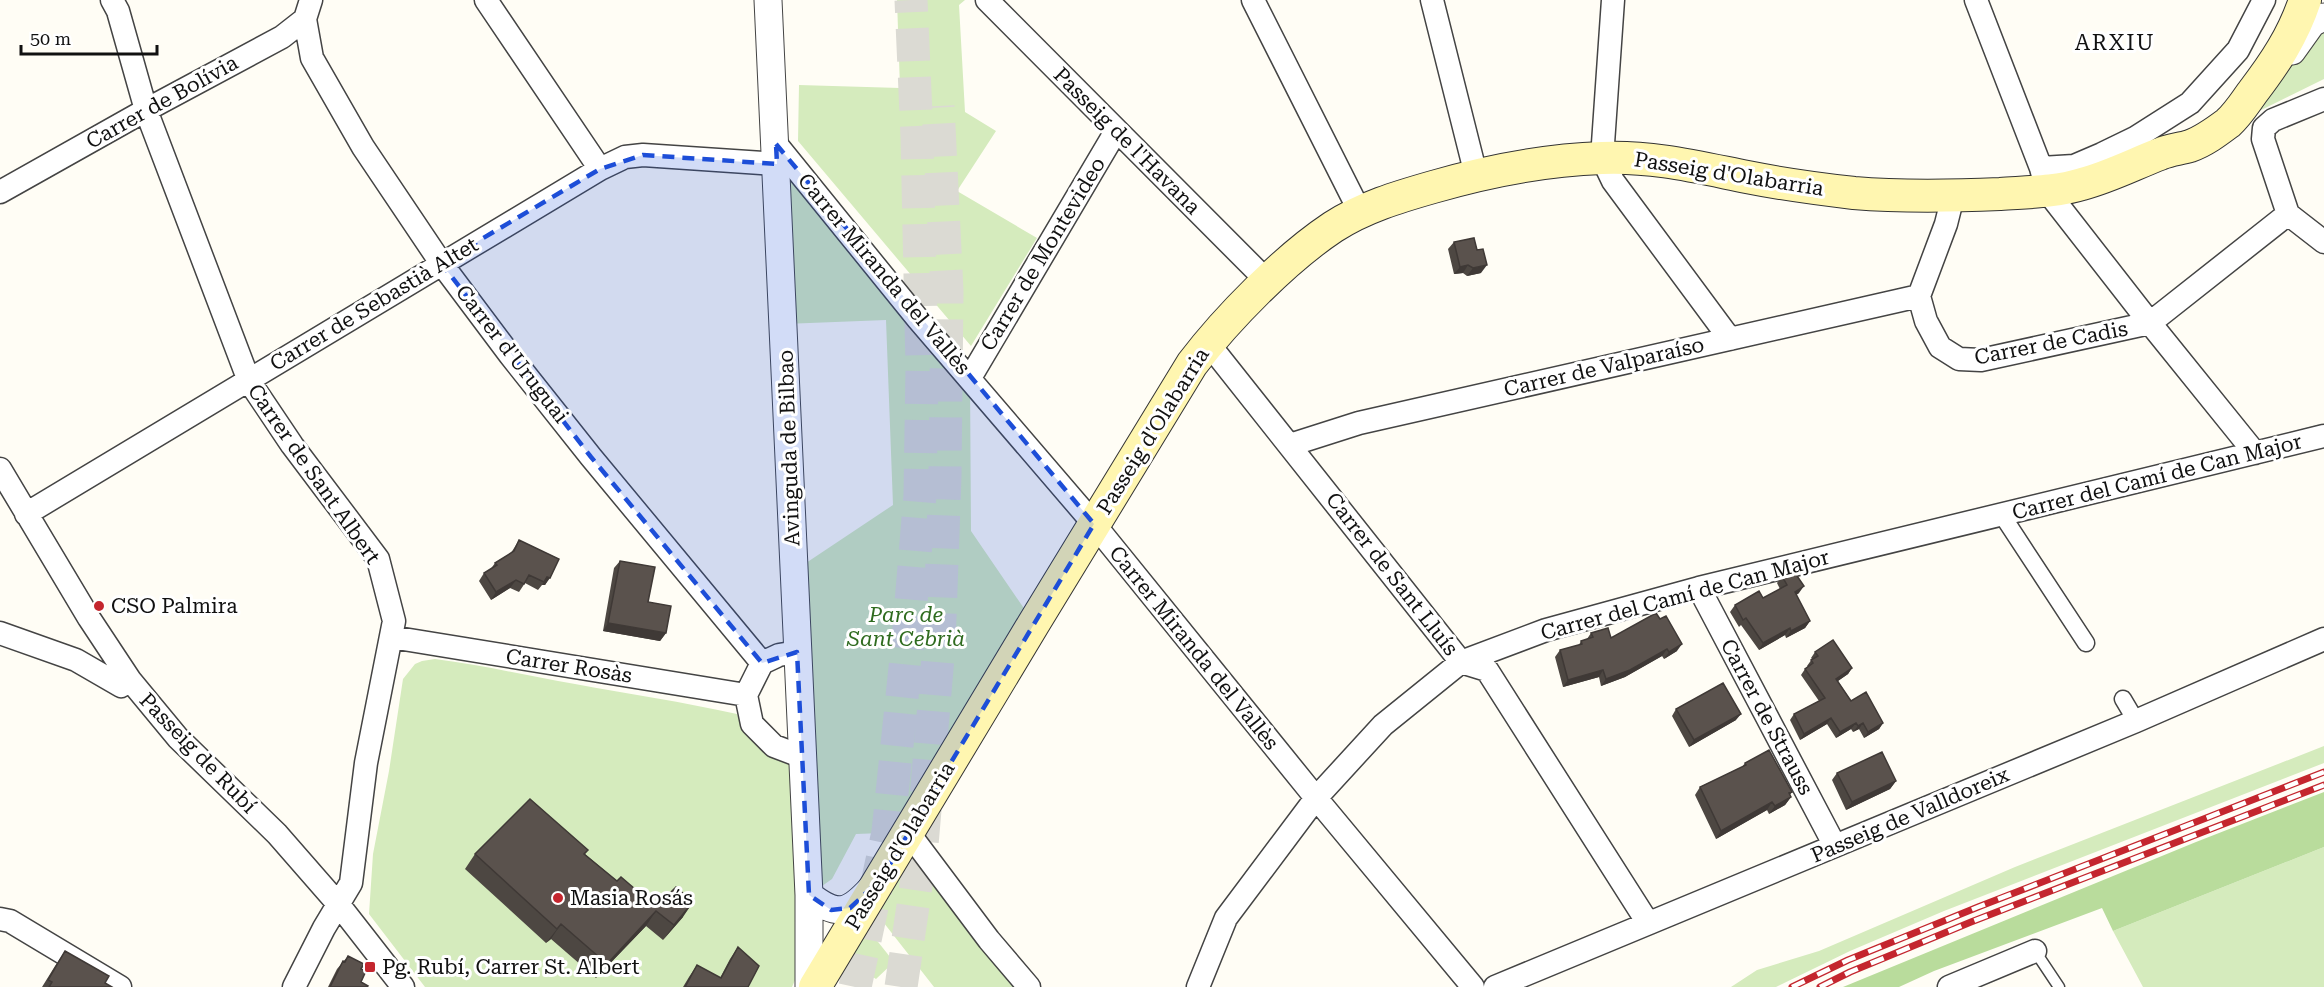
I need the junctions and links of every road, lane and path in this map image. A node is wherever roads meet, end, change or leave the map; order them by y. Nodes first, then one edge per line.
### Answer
1 (112, 0) edge
2 (486, 0) edge
3 (768, 0) edge
4 (987, 0) edge
5 (1253, 0) edge
6 (1432, 0) edge
7 (1613, 0) edge
8 (1976, 0) edge
9 (2306, 0) edge
10 (2283, 6) edge
11 (308, 9) edge
12 (2324, 17) edge
13 (2324, 99) edge
14 (146, 110) junction
15 (2250, 121) junction
16 (1116, 130) junction
17 (2163, 153) junction
18 (777, 154) junction
19 (1602, 158) junction
20 (600, 169) junction
21 (1476, 175) junction
22 (2044, 180) junction
23 (0, 192) edge
24 (1953, 196) junction
25 (1360, 212) junction
26 (2288, 214) junction
27 (2324, 242) edge
28 (441, 263) junction
29 (1268, 282) junction
30 (1919, 296) junction
31 (2150, 323) junction
32 (1730, 339) junction
33 (1208, 343) junction
34 (970, 378) junction
35 (249, 381) junction
36 (2324, 436) edge
37 (1290, 445) junction
38 (2255, 453) junction
39 (0, 469) edge
40 (26, 514) junction
41 (2002, 515) junction
42 (1094, 524) junction
43 (1700, 588) junction
44 (0, 633) edge
45 (391, 637) junction
46 (2324, 639) edge
47 (2086, 643) dead end
48 (797, 652) junction
49 (1461, 662) junction
50 (762, 663) junction
51 (130, 680) junction
52 (746, 695) junction
53 (2123, 699) dead end
54 (2136, 721) junction
55 (803, 757) junction
56 (1316, 798) junction
57 (908, 832) junction
58 (1835, 846) junction
59 (881, 879) junction
60 (810, 896) junction
61 (339, 905) junction
62 (0, 919) edge
63 (1648, 923) junction
64 (2034, 951) joint
65 (836, 952) junction
66 (120, 987) edge
67 (294, 987) edge
68 (403, 987) edge
69 (809, 987) edge
70 (815, 987) edge
71 (1029, 987) edge
72 (1198, 987) edge
73 (1473, 987) edge
74 (1495, 987) edge
75 (1949, 987) edge
76 (2059, 987) edge

1 - 14 street, Carrer de Sant Albert
2 - 20 street
3 - 18 street, Avinguda de Bilbao
4 - 16 street, Passeig de l'Havana
5 - 25 street
6 - 21 street
7 - 19 street
8 - 22 street
9 - 15 main road
10 - 17 main road
10 - 22 street, Passeig d'Olabarria
11 - 14 street, Carrer de Bolívia
11 - 28 street, Carrer d'Uruguai
12 - 15 street
13 - 15 street
14 - 23 street, Carrer de Bolívia
14 - 35 street, Carrer de Sant Albert
15 - 17 main road
15 - 26 street
16 - 29 street, Passeig de l'Havana
16 - 34 street, Carrer de Montevideo
17 - 22 main road, Passeig d'Olabarria
18 - 20 street, Carrer de Sebastià Altet
18 - 34 street, Carrer Miranda del Vallès
18 - 48 street, Avinguda de Bilbao
19 - 21 main road, Passeig d'Olabarria
19 - 24 main road, Passeig d'Olabarria
19 - 32 street
20 - 28 street, Carrer de Sebastià Altet
21 - 25 main road, Passeig d'Olabarria
22 - 24 main road, Passeig d'Olabarria
22 - 31 street
24 - 30 street
25 - 29 main road, Passeig d'Olabarria
26 - 27 street
26 - 31 street, Carrer de Cadis
28 - 35 street, Carrer de Sebastià Altet
28 - 50 street, Carrer d'Uruguai
29 - 33 main road, Passeig d'Olabarria
30 - 31 street, Carrer de Cadis
30 - 32 street, Carrer de Valparaíso
31 - 38 street
32 - 37 street, Carrer de Valparaíso
33 - 37 street, Carrer de Sant Lluís
33 - 42 main road, Passeig d'Olabarria
34 - 42 street, Carrer Miranda del Vallès
35 - 40 street, Carrer de Sebastià Altet
35 - 45 street, Carrer de Sant Albert
36 - 38 street, Carrer del Camí de Can Major
37 - 49 street, Carrer de Sant Lluís
38 - 41 street, Carrer del Camí de Can Major
39 - 40 street, Passeig de Rubí
40 - 51 street, Passeig de Rubí
41 - 43 street, Carrer del Camí de Can Major
41 - 47 street
42 - 56 street, Carrer Miranda del Vallès
42 - 57 main road, Passeig d'Olabarria
43 - 49 street, Carrer del Camí de Can Major
43 - 58 street, Carrer de Strauss
44 - 51 street
45 - 52 street, Carrer Rosàs
45 - 61 street, Carrer de Sant Albert
46 - 54 street, Passeig de Valldoreix
48 - 50 street
48 - 55 street, Avinguda de Bilbao
49 - 56 street, Carrer del Camí de Can Major
49 - 63 street, Carrer de Sant Lluís
50 - 52 street
51 - 61 street, Passeig de Rubí
52 - 55 street
53 - 54 street
54 - 58 street, Passeig de Valldoreix
55 - 60 street, Avinguda de Bilbao
56 - 72 street, Carrer del Camí de Can Major
56 - 73 street, Carrer Miranda del Vallès
57 - 59 main road, Passeig d'Olabarria
57 - 71 street
58 - 63 street, Passeig de Valldoreix
59 - 60 street
59 - 65 main road, Passeig d'Olabarria
60 - 65 street
60 - 69 street, Avinguda de Bilbao
61 - 67 street, Carrer de Sant Albert
61 - 68 street, Passeig de Rubí
62 - 66 street
63 - 74 street, Passeig de Valldoreix
64 - 75 street
64 - 76 lane
65 - 70 main road, Passeig d'Olabarria

